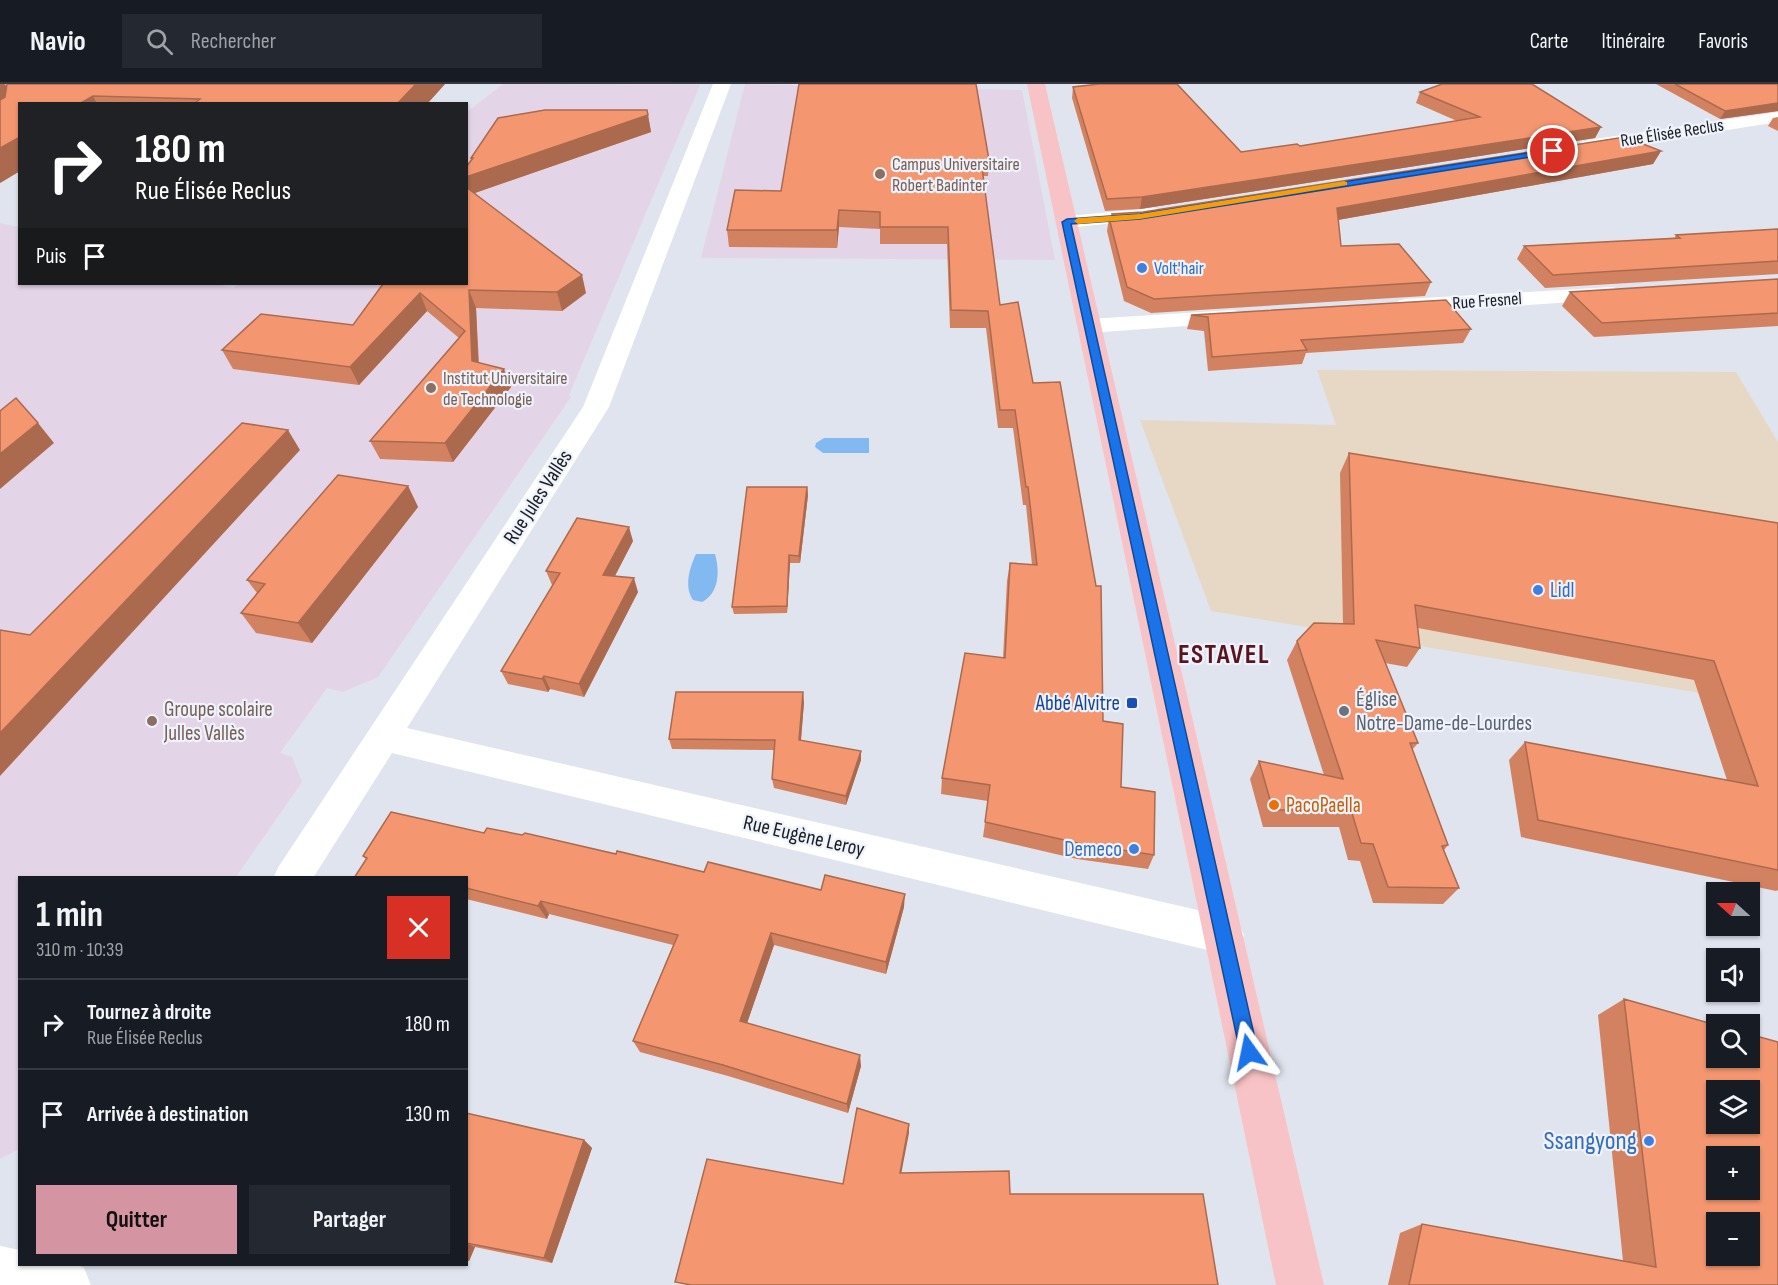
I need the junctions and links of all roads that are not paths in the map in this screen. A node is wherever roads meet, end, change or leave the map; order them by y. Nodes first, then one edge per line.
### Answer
1 (722, 84) edge
2 (1036, 84) edge
3 (1778, 117) edge
4 (1575, 148) edge
5 (1173, 211) edge
6 (1067, 222) junction
7 (1635, 292) edge
8 (1386, 307) edge
9 (1255, 315) edge
10 (1089, 326) junction
11 (383, 737) junction
12 (293, 876) edge
13 (1224, 935) junction
14 (1300, 1285) edge

1 - 11 street, Rue Jules Vallès
2 - 6 main road
3 - 4 street, Rue Élisée Reclus
5 - 6 street
6 - 10 main road
7 - 8 street, Rue Fresnel
9 - 10 street
10 - 13 main road
11 - 12 street, Rue Jules Vallès
11 - 13 street, Rue Eugène Leroy
13 - 14 main road

